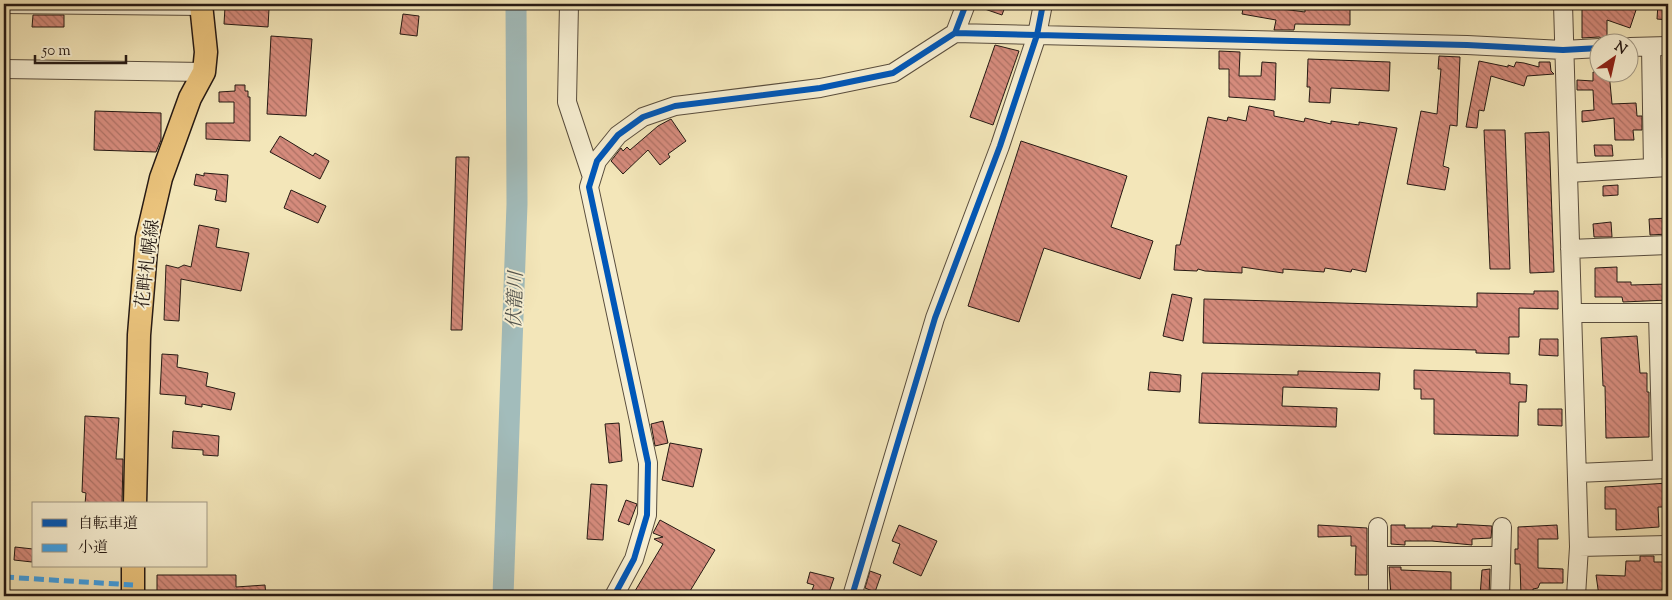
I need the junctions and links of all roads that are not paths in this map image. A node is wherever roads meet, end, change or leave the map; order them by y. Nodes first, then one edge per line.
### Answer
1 (4, 4) edge
2 (569, 4) edge
3 (966, 4) edge
4 (1043, 4) edge
5 (1563, 4) edge
6 (202, 5) edge
7 (955, 33) junction
8 (1037, 35) junction
9 (1660, 46) edge
10 (1640, 47) edge
11 (1590, 49) edge
12 (1563, 50) junction
13 (4, 69) edge
14 (204, 72) junction
15 (1661, 168) edge
16 (1568, 173) junction
17 (592, 177) junction
18 (1668, 245) edge
19 (1570, 249) junction
20 (1573, 313) junction
21 (1663, 313) edge
22 (1665, 469) edge
23 (1577, 473) junction
24 (135, 502) edge
25 (1502, 527) dead end
26 (1378, 528) dead end
27 (1668, 544) edge
28 (1579, 547) junction
29 (1378, 556) junction
30 (1501, 556) junction
31 (133, 568) edge
32 (133, 596) edge
33 (614, 596) edge
34 (852, 596) edge
35 (1378, 596) edge
36 (1500, 596) edge
37 (1576, 596) edge

1 - 6 street
2 - 17 street
3 - 7 street
4 - 8 street
5 - 12 street
6 - 14 main road, 花畔札幌線
7 - 8 street
7 - 17 street
8 - 12 street
8 - 34 street
9 - 10 street
9 - 15 street
11 - 12 street
12 - 16 street
13 - 14 street
14 - 24 main road, 花畔札幌線
15 - 16 street
16 - 19 street
17 - 33 street
18 - 19 street
19 - 20 street
20 - 21 street
20 - 23 street
21 - 22 street
22 - 23 street
23 - 28 street
25 - 30 street
26 - 29 street
27 - 28 street
28 - 37 street
29 - 30 street
29 - 35 street
30 - 36 street
31 - 32 main road

